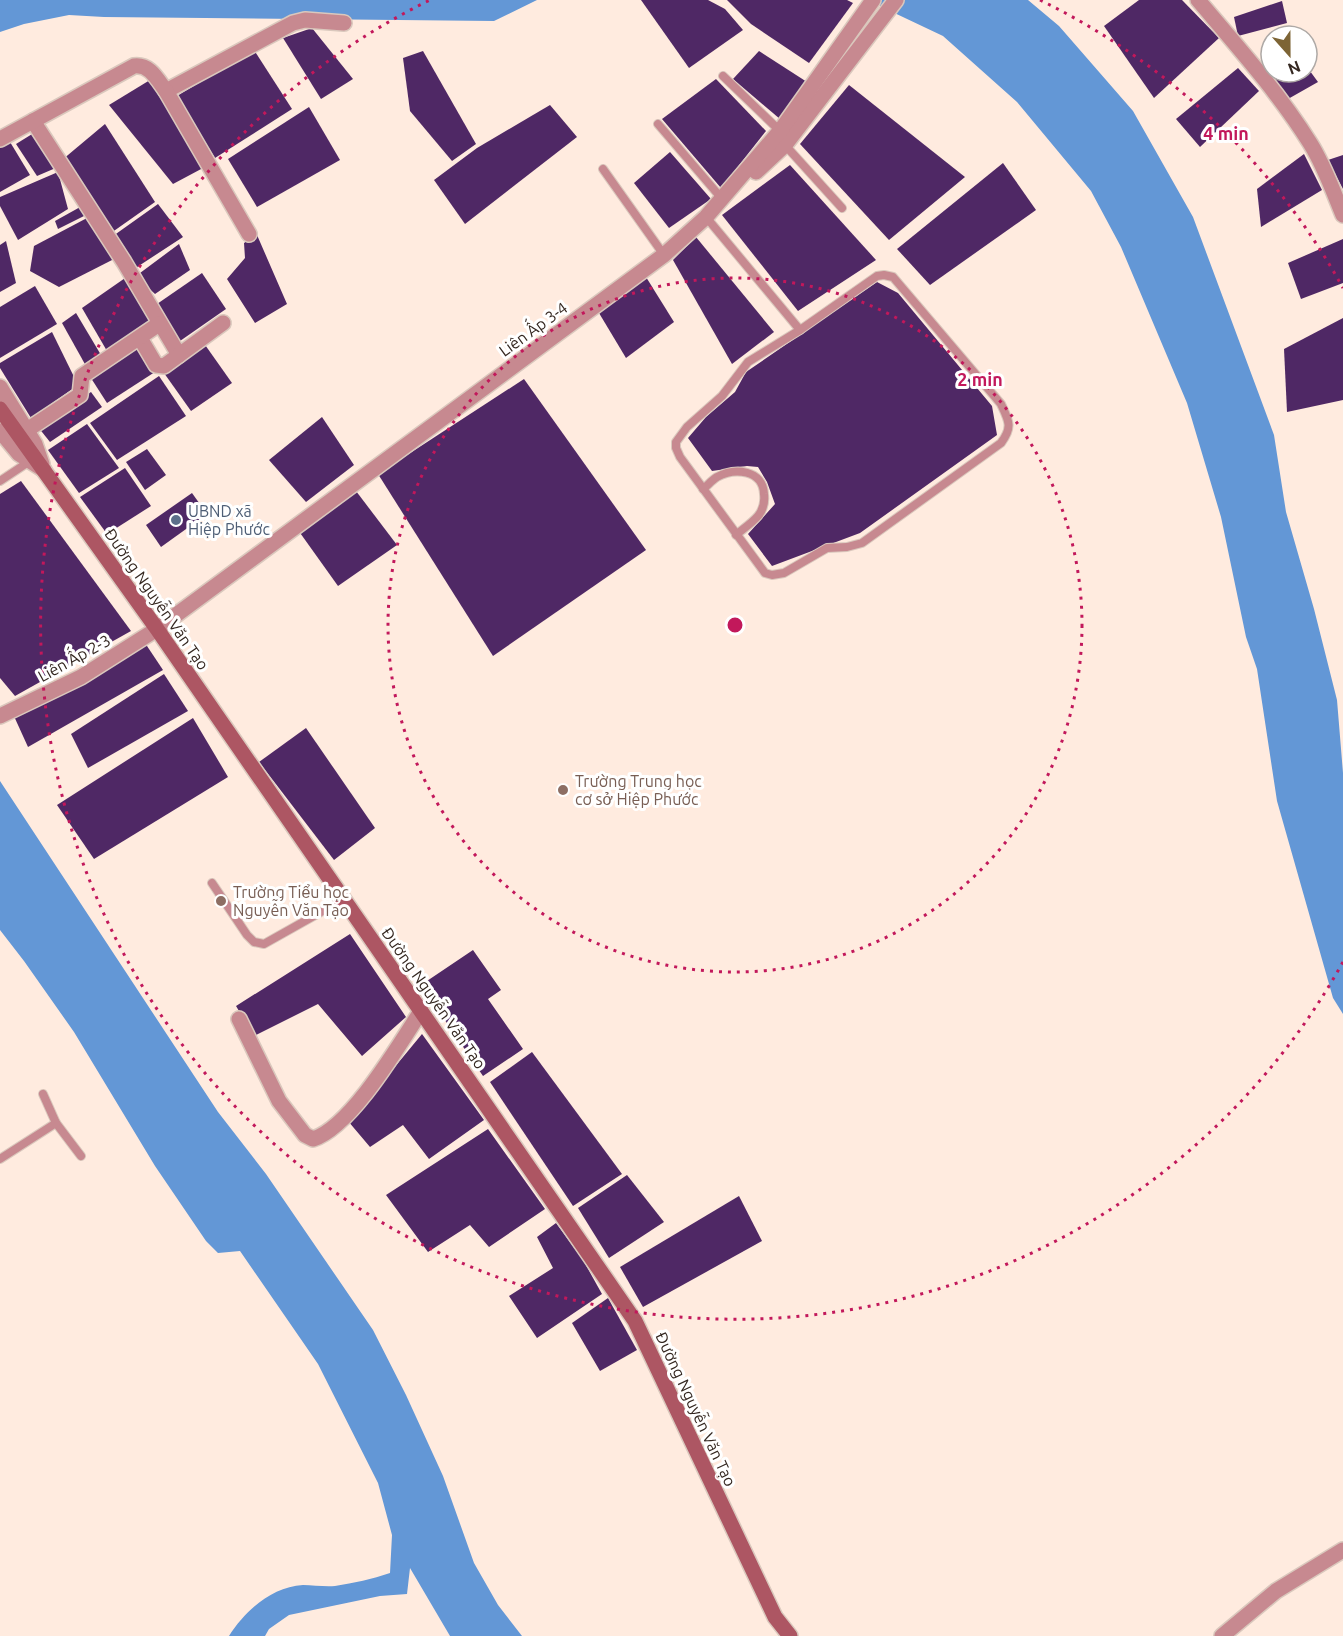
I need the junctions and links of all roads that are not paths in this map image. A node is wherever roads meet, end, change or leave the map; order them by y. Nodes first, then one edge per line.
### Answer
1 (873, 0) edge
2 (896, 0) edge
3 (1198, 0) edge
4 (344, 23) dead end
5 (723, 76) dead end
6 (166, 91) junction
7 (33, 121) junction
8 (658, 124) dead end
9 (783, 138) junction
10 (0, 139) edge
11 (603, 169) dead end
12 (723, 200) junction
13 (842, 208) dead end
14 (1343, 215) edge
15 (706, 217) junction
16 (249, 234) dead end
17 (664, 255) junction
18 (223, 323) dead end
19 (159, 324) junction
20 (800, 330) junction
21 (140, 338) junction
22 (179, 355) junction
23 (0, 387) edge
24 (0, 409) edge
25 (27, 430) junction
26 (0, 431) edge
27 (37, 466) junction
28 (0, 481) edge
29 (702, 489) junction
30 (736, 535) junction
31 (157, 629) junction
32 (3, 715) edge
33 (212, 883) dead end
34 (344, 900) junction
35 (421, 1011) junction
36 (239, 1019) dead end
37 (43, 1094) dead end
38 (56, 1123) junction
39 (81, 1156) dead end
40 (0, 1158) edge
41 (1343, 1550) edge
42 (790, 1636) edge
43 (1222, 1636) edge

1 - 9 street, Liên Ấp 3-4
2 - 9 street
3 - 14 street
4 - 6 street
5 - 9 lane
6 - 7 street
6 - 16 street
7 - 10 street
7 - 19 street
8 - 12 lane
9 - 12 street, Liên Ấp 3-4
9 - 13 lane
11 - 17 lane
12 - 15 street, Liên Ấp 3-4
15 - 17 street, Liên Ấp 3-4
15 - 20 lane
17 - 31 street, Liên Ấp 3-4
18 - 22 street
19 - 21 street
19 - 22 street
20 - 29 lane
20 - 30 lane
21 - 22 street
21 - 25 street
23 - 25 street
24 - 27 main road, Đường Nguyễn Văn Tạo
25 - 27 street
26 - 27 street
27 - 28 lane
27 - 31 main road, Đường Nguyễn Văn Tạo
29 - 30 lane
29 - 30 lane
31 - 32 street, Liên Ấp 2-3
31 - 34 main road, Đường Nguyễn Văn Tạo
33 - 34 lane
34 - 35 main road, Đường Nguyễn Văn Tạo
35 - 36 street
35 - 42 main road, Đường Nguyễn Văn Tạo
37 - 38 lane
38 - 39 lane
38 - 40 lane
41 - 43 street

